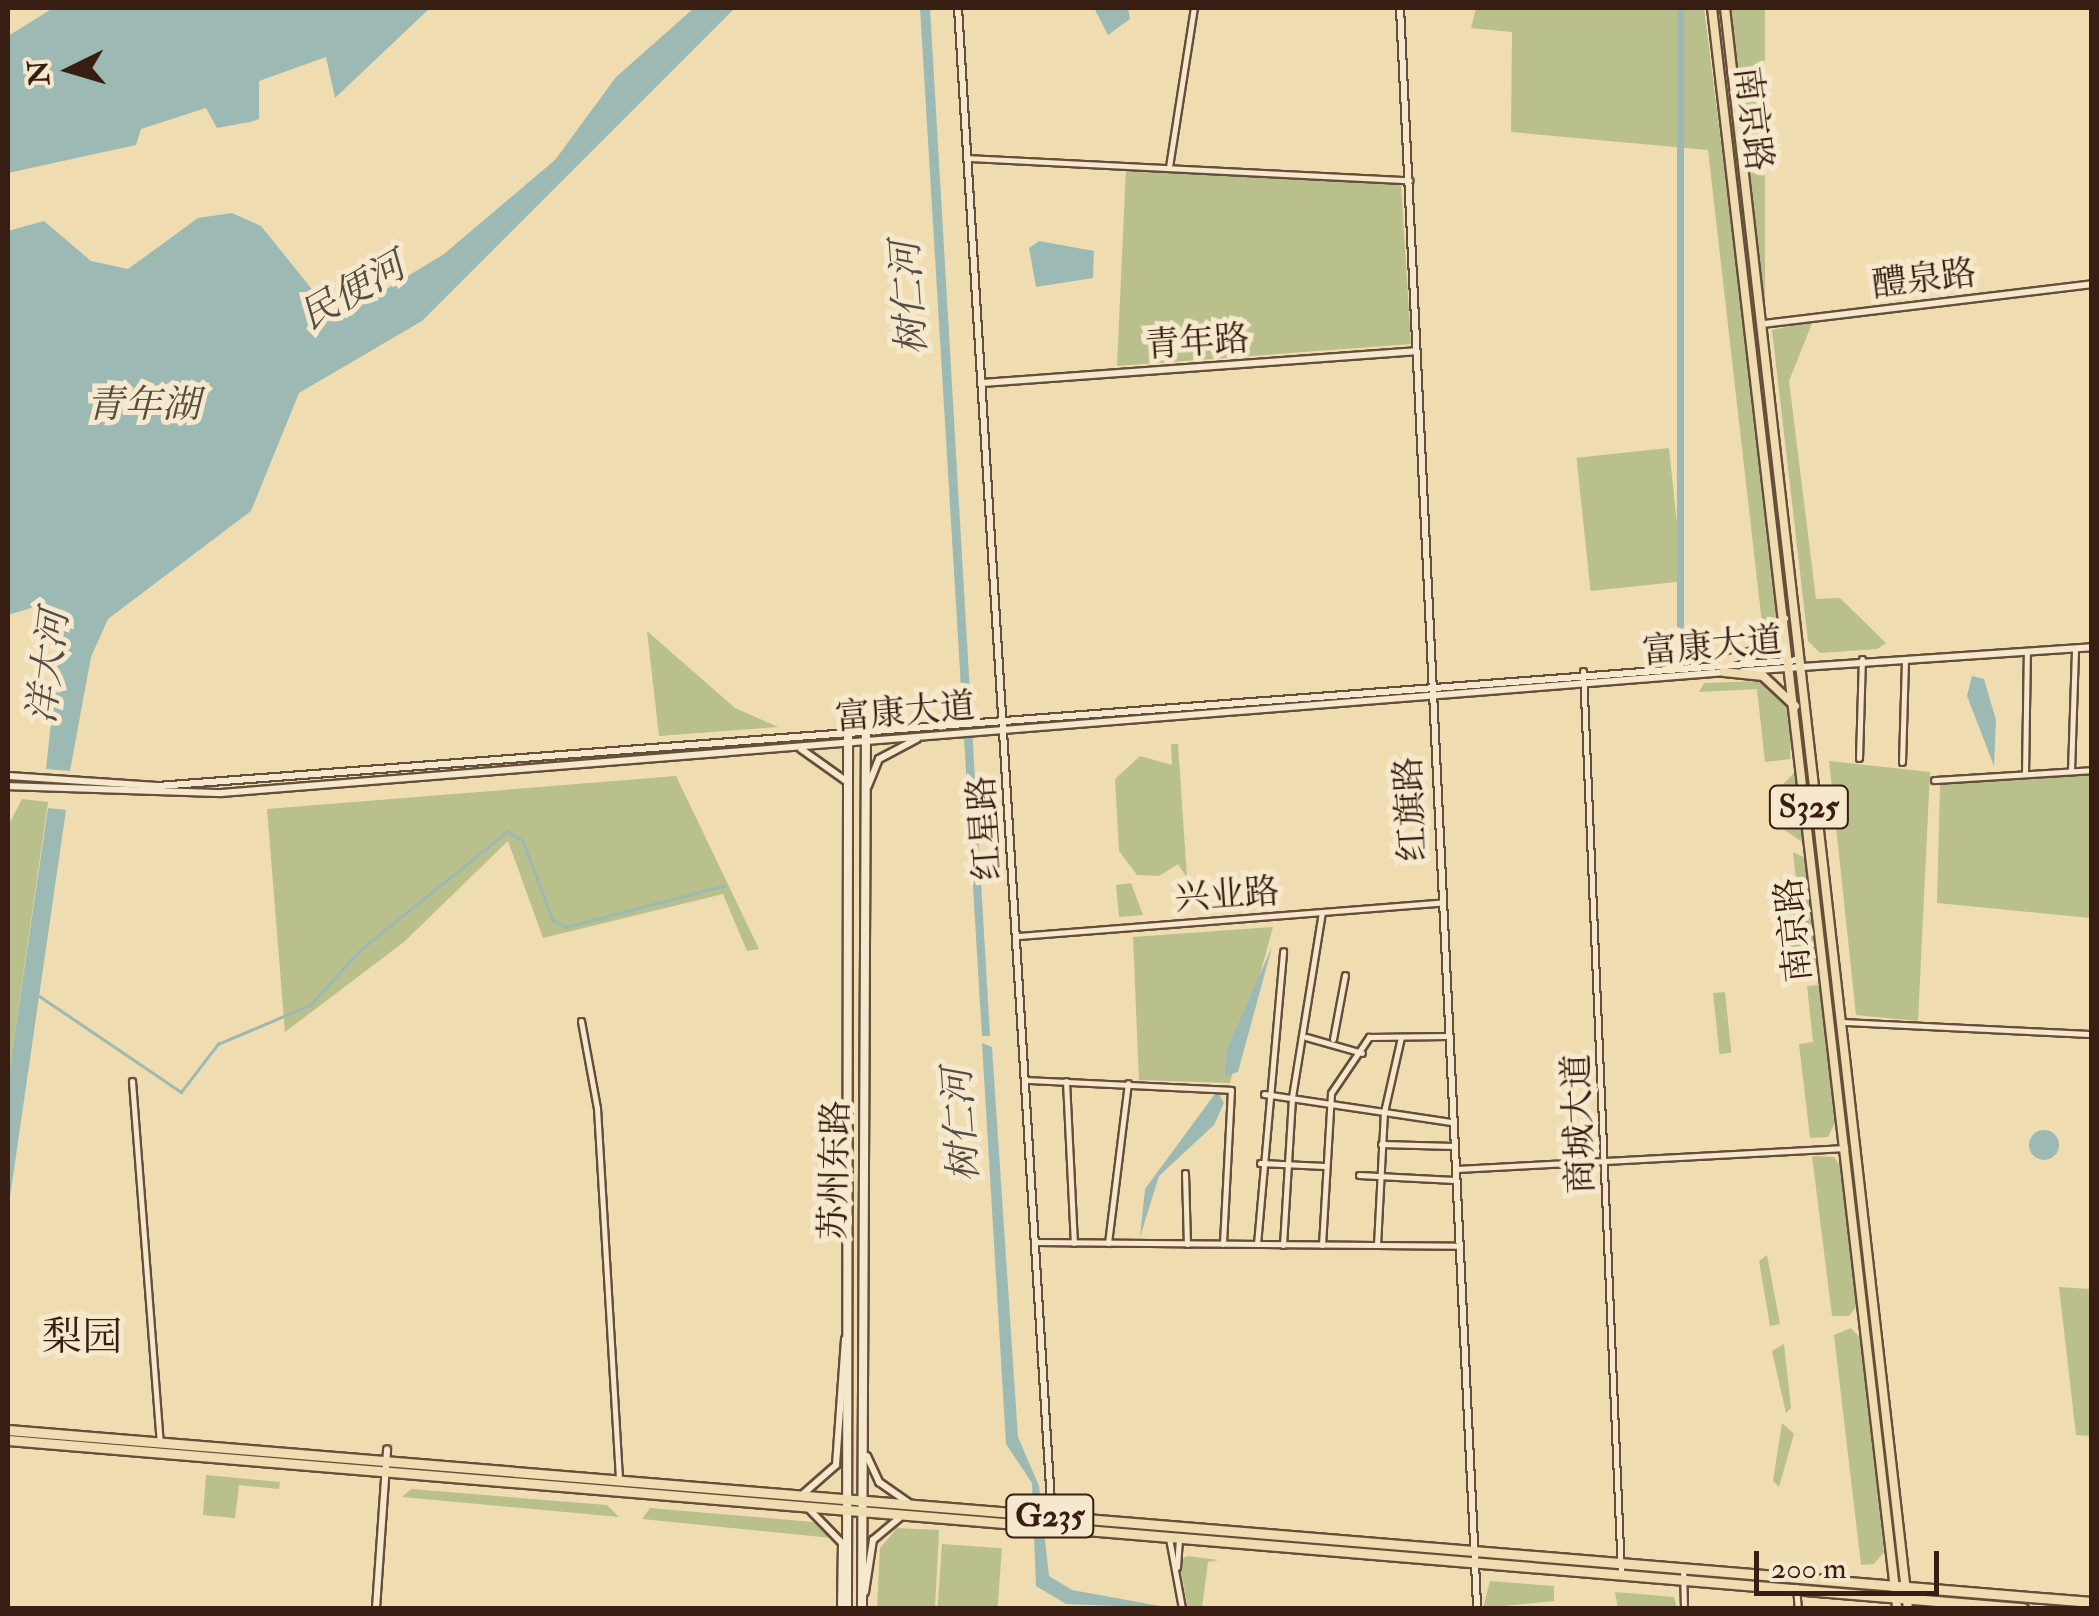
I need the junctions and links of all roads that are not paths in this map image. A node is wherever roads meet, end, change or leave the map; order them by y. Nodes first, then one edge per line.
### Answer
1 (958, 8) edge
2 (1194, 8) edge
3 (1400, 8) edge
4 (1712, 8) edge
5 (1725, 8) edge
6 (968, 158) junction
7 (1169, 167) junction
8 (1409, 180) junction
9 (2092, 284) edge
10 (1763, 324) junction
11 (1416, 350) junction
12 (982, 383) junction
13 (1784, 594) junction
14 (2092, 647) edge
15 (2075, 648) junction
16 (2027, 651) junction
17 (1792, 657) junction
18 (1906, 657) junction
19 (1862, 659) junction
20 (1723, 661) junction
21 (1805, 662) junction
22 (1794, 668) junction
23 (1584, 672) junction
24 (1724, 672) junction
25 (1584, 682) junction
26 (1431, 684) junction
27 (1431, 695) junction
28 (1800, 721) junction
29 (1003, 724) junction
30 (866, 736) junction
31 (926, 736) junction
32 (848, 738) junction
33 (787, 744) junction
34 (1859, 758) dead end
35 (480, 761) junction
36 (1902, 762) dead end
37 (424, 765) junction
38 (2092, 770) edge
39 (2071, 771) junction
40 (481, 772) junction
41 (2025, 774) junction
42 (8, 776) edge
43 (425, 777) junction
44 (1934, 780) dead end
45 (8, 786) edge
46 (850, 802) junction
47 (865, 802) junction
48 (1440, 903) junction
49 (1322, 912) junction
50 (1018, 936) junction
51 (1283, 951) dead end
52 (1345, 975) dead end
53 (581, 1021) dead end
54 (1844, 1022) junction
55 (2092, 1034) edge
56 (1401, 1036) junction
57 (1447, 1036) junction
58 (1306, 1037) junction
59 (1333, 1038) junction
60 (1362, 1053) junction
61 (1027, 1080) junction
62 (132, 1081) dead end
63 (1066, 1081) junction
64 (1128, 1083) junction
65 (1264, 1094) junction
66 (1292, 1098) junction
67 (1328, 1102) junction
68 (1384, 1112) junction
69 (1452, 1122) junction
70 (1381, 1144) junction
71 (1453, 1146) junction
72 (1846, 1148) junction
73 (1605, 1161) junction
74 (1260, 1163) junction
75 (1286, 1165) junction
76 (1325, 1166) junction
77 (1454, 1169) junction
78 (1185, 1173) dead end
79 (1359, 1175) dead end
80 (1379, 1177) junction
81 (1454, 1180) junction
82 (1038, 1242) junction
83 (1074, 1242) junction
84 (1108, 1243) junction
85 (1187, 1244) junction
86 (1223, 1244) junction
87 (1257, 1244) junction
88 (1283, 1245) junction
89 (1322, 1245) junction
90 (1377, 1246) junction
91 (1458, 1246) junction
92 (846, 1333) junction
93 (8, 1430) edge
94 (8, 1440) edge
95 (161, 1447) junction
96 (867, 1456) junction
97 (387, 1460) junction
98 (619, 1480) junction
99 (798, 1500) junction
100 (848, 1504) junction
101 (866, 1505) junction
102 (911, 1509) junction
103 (1052, 1520) junction
104 (1174, 1535) junction
105 (848, 1551) junction
106 (864, 1552) junction
107 (1474, 1556) junction
108 (1683, 1565) junction
109 (1622, 1568) junction
110 (1682, 1579) junction
111 (1900, 1585) junction
112 (1796, 1587) junction
113 (1904, 1601) edge
114 (2092, 1602) edge
115 (376, 1608) edge
116 (844, 1608) edge
117 (863, 1608) edge
118 (1183, 1608) edge
119 (1476, 1608) edge
120 (1684, 1608) edge
121 (1798, 1608) edge
122 (1897, 1608) edge
123 (2023, 1608) edge

1 - 6 street, 红星路
2 - 7 street
3 - 8 street, 红旗路
4 - 13 main road, 南京路 / S325
5 - 10 main road, 南京路 / S325
6 - 7 street
6 - 12 street, 红星路
7 - 8 street
8 - 11 street, 红旗路
9 - 10 street, 醴泉路
10 - 21 main road, 南京路 / S325
11 - 12 street, 青年路
11 - 26 street, 红旗路
12 - 29 street, 红星路
13 - 17 main road, 南京路 / S325
13 - 20 main road
14 - 15 street, 富康大道
15 - 16 street, 富康大道
15 - 39 street
16 - 18 street, 富康大道
16 - 41 street
17 - 20 street, 富康大道
17 - 21 street, 富康大道
17 - 22 main road, 南京路 / S325
18 - 19 street, 富康大道
18 - 36 street
19 - 21 street, 富康大道
19 - 34 street
20 - 23 street, 富康大道
21 - 22 street, 富康大道
21 - 54 main road, 南京路 / S325
22 - 24 street, 富康大道
22 - 28 main road, 南京路 / S325
23 - 25 street, 商城大道
23 - 26 street, 富康大道
24 - 25 street, 富康大道
24 - 28 main road
25 - 27 street, 富康大道
25 - 73 street, 商城大道
26 - 27 street, 红旗路
26 - 29 street, 富康大道
27 - 29 street, 富康大道
27 - 48 street, 红旗路
28 - 72 main road, 南京路 / S325
29 - 30 street, 富康大道
29 - 31 street, 富康大道
29 - 50 street, 红星路
30 - 31 street, 富康大道
30 - 32 street, 富康大道
30 - 47 main road, 苏州东路
31 - 47 street
32 - 33 street, 富康大道
32 - 46 main road, 苏州东路
33 - 35 street, 富康大道
33 - 40 street, 富康大道
33 - 46 street
35 - 37 street, 富康大道
35 - 40 street
37 - 42 street, 富康大道
37 - 43 street
38 - 39 street
39 - 41 street
40 - 43 street, 富康大道
41 - 44 street
43 - 45 street, 富康大道
46 - 92 main road, 苏州东路
47 - 96 main road, 苏州东路
48 - 49 street, 兴业路
48 - 57 street, 红旗路
49 - 50 street, 兴业路
49 - 58 street
50 - 61 street, 红星路
51 - 65 street
52 - 59 street
53 - 98 street
54 - 55 street
54 - 111 main road, 南京路 / S325
56 - 57 street
56 - 60 street
56 - 68 street
57 - 69 street, 红旗路
58 - 59 street
58 - 66 street
59 - 60 street
60 - 67 street
61 - 63 street
61 - 82 street, 红星路
62 - 95 street
63 - 64 street
63 - 83 street
64 - 84 street
64 - 86 street
65 - 66 street
65 - 74 street
66 - 67 street
66 - 75 street
67 - 68 street
67 - 76 street
68 - 69 street
68 - 70 street
69 - 71 street, 红旗路
70 - 71 street
70 - 80 street
71 - 77 street, 红旗路
72 - 73 street
72 - 111 main road, 南京路 / S325
73 - 77 street
73 - 109 street, 商城大道
74 - 75 street
74 - 87 street
75 - 76 street
75 - 88 street
76 - 89 street
77 - 81 street, 红旗路
78 - 85 street
79 - 80 street
80 - 81 street
80 - 90 street
81 - 91 street, 红旗路
82 - 83 street
82 - 103 street, 红星路
83 - 84 street
84 - 85 street
85 - 86 street
86 - 87 street
87 - 88 street
88 - 89 street
89 - 90 street
90 - 91 street
91 - 107 street, 红旗路
92 - 99 street
92 - 100 main road, 苏州东路
93 - 95 highway, G235
94 - 95 highway, G235
95 - 97 highway, G235
96 - 101 main road, 苏州东路
96 - 102 street
97 - 98 highway, G235
97 - 99 highway, G235
97 - 115 street
98 - 99 highway, G235
99 - 100 highway, G235
99 - 116 street
100 - 101 highway, G235
100 - 105 main road, 苏州东路
101 - 102 highway, G235
101 - 106 main road, 苏州东路
102 - 103 highway, G235
102 - 117 street
103 - 104 highway, G235
103 - 107 highway, G235
104 - 107 highway, G235
104 - 118 street
105 - 106 street
105 - 116 main road, 苏州东路
106 - 117 main road, 苏州东路
107 - 109 highway, G235
107 - 119 street, 红旗路
108 - 109 highway, G235
108 - 110 street
108 - 111 highway, G235
109 - 110 highway, G235
110 - 112 highway, G235
110 - 120 street
111 - 113 main road, 南京路 / S325
111 - 114 highway, G235
112 - 113 highway, G235
112 - 121 street
113 - 122 main road, 南京路 / S325
113 - 123 highway, G235

